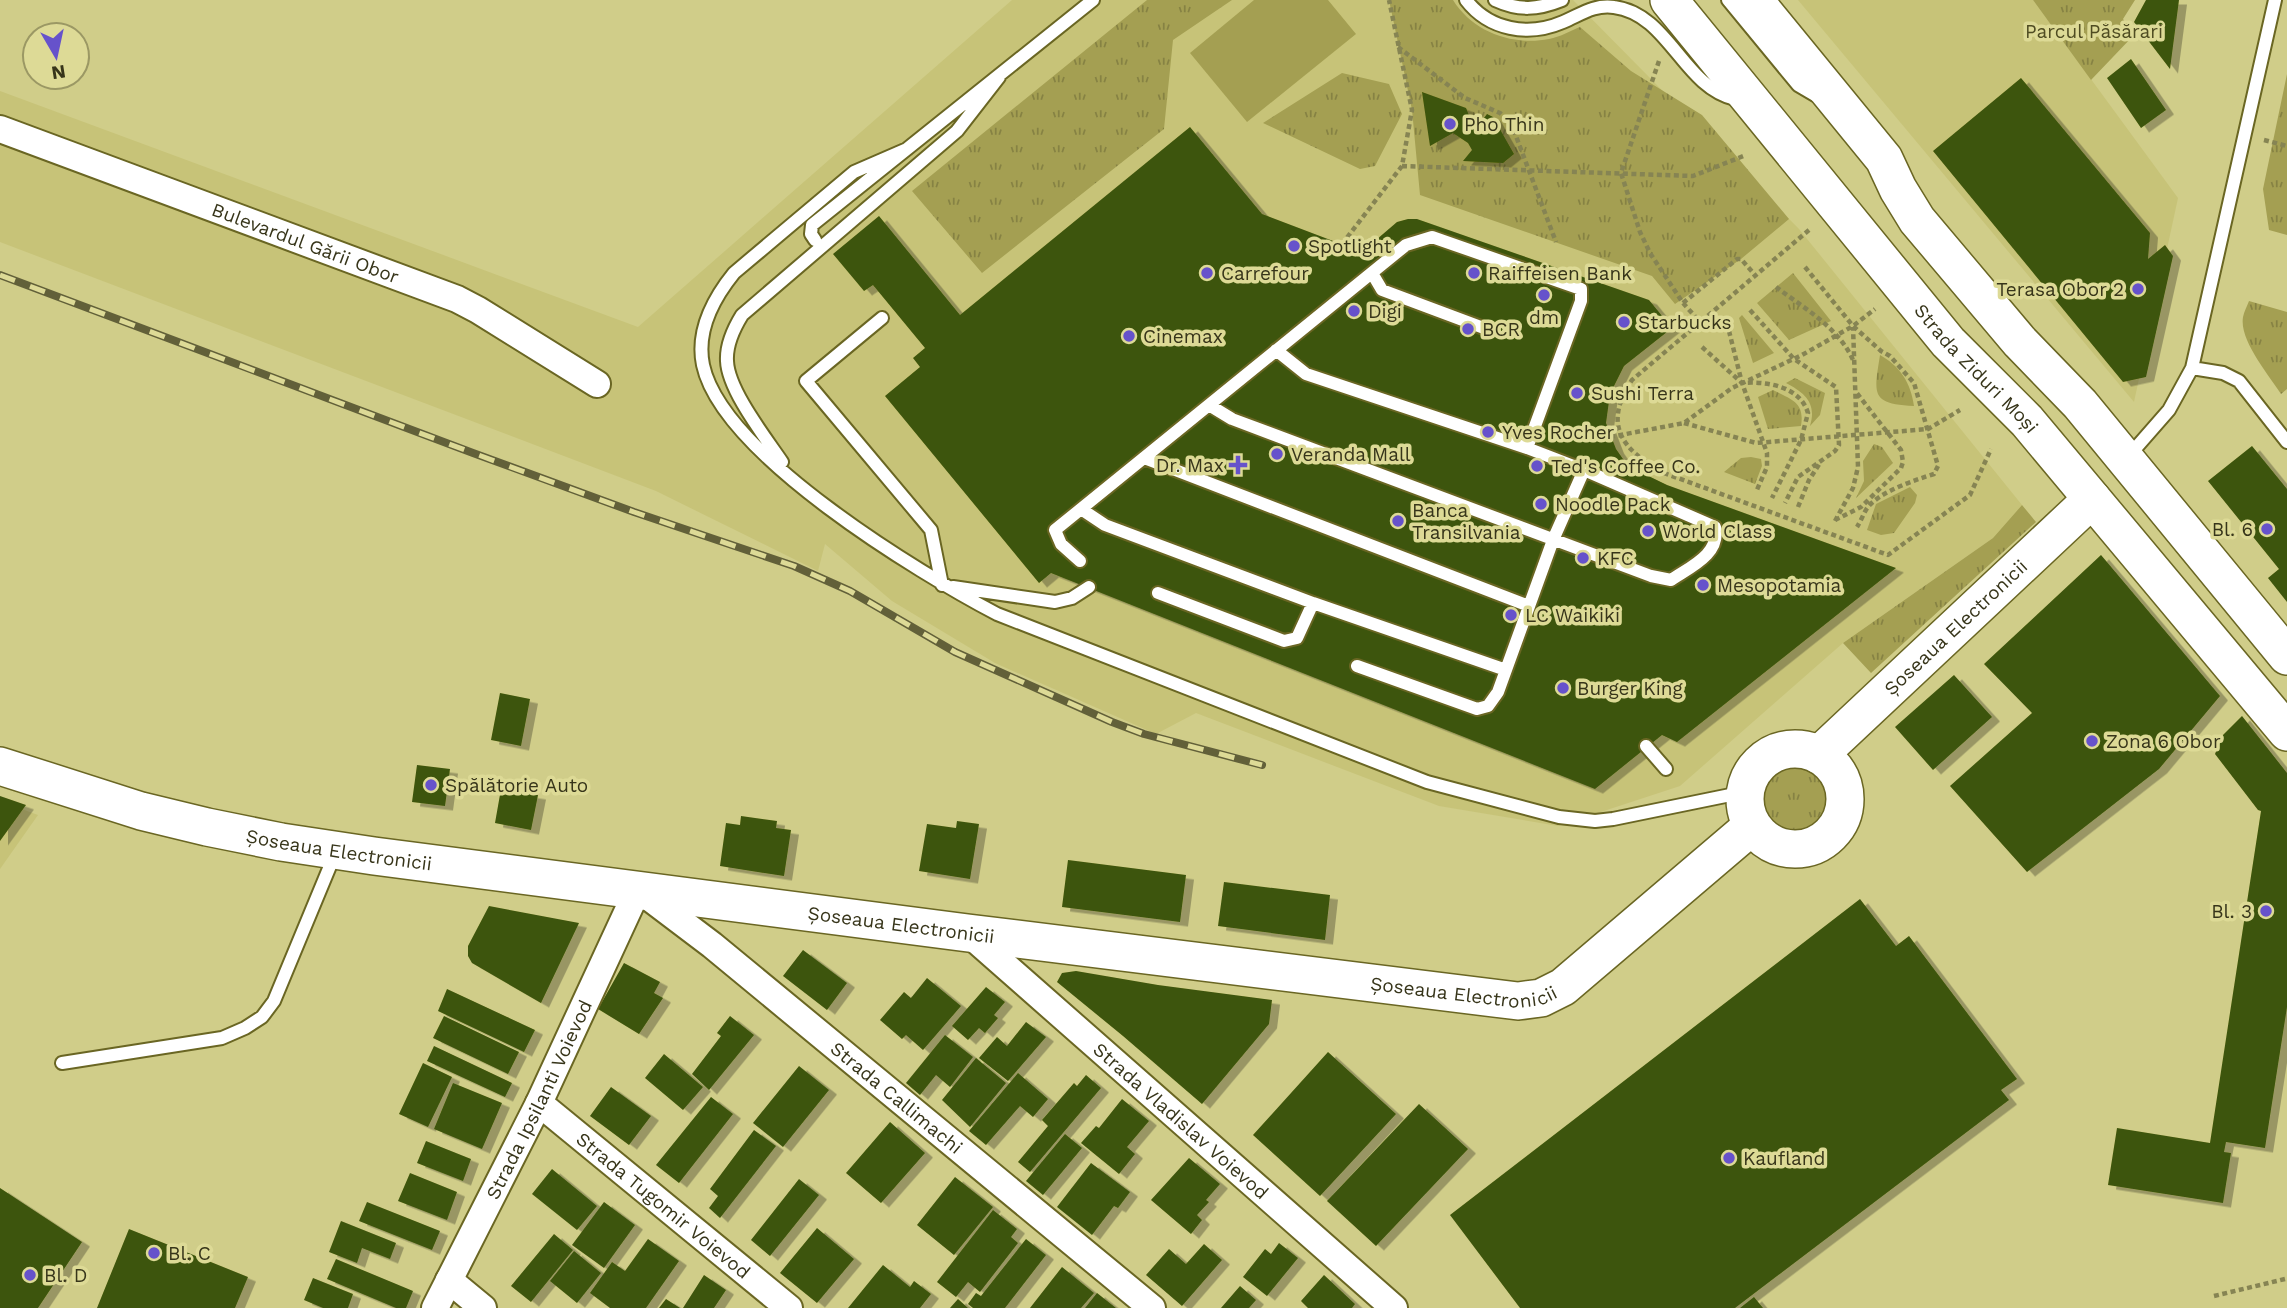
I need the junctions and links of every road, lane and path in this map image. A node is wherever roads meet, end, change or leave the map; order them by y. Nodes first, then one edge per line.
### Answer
1 (1093, 0) edge
2 (1390, 0) edge
3 (1466, 0) edge
4 (1495, 0) edge
5 (1562, 0) edge
6 (1669, 0) edge
7 (1728, 0) edge
8 (1754, 0) edge
9 (2275, 0) edge
10 (1398, 47) junction
11 (1661, 57) dead end
12 (999, 77) junction
13 (1751, 102) junction
14 (1848, 115) junction
15 (0, 129) edge
16 (907, 149) junction
17 (1746, 155) dead end
18 (1402, 166) junction
19 (1531, 171) junction
20 (1621, 173) junction
21 (1809, 230) dead end
22 (816, 240) dead end
23 (1556, 242) dead end
24 (1342, 244) dead end
25 (1805, 267) dead end
26 (1372, 273) junction
27 (1755, 275) junction
28 (1776, 287) dead end
29 (1683, 303) junction
30 (1875, 309) dead end
31 (1750, 310) dead end
32 (882, 318) dead end
33 (1700, 322) junction
34 (1853, 326) junction
35 (1489, 330) dead end
36 (1729, 331) dead end
37 (1837, 335) junction
38 (1702, 347) dead end
39 (1276, 350) junction
40 (1794, 359) junction
41 (1854, 363) junction
42 (2192, 368) junction
43 (1742, 383) junction
44 (597, 384) dead end
45 (1855, 391) junction
46 (1209, 405) junction
47 (1959, 410) dead end
48 (1684, 423) junction
49 (1928, 429) junction
50 (1888, 433) junction
51 (1620, 436) junction
52 (1857, 436) junction
53 (1610, 437) dead end
54 (1840, 437) junction
55 (1801, 440) junction
56 (1764, 442) junction
57 (2287, 442) edge
58 (1527, 448) junction
59 (1991, 449) dead end
60 (1144, 458) junction
61 (2126, 459) junction
62 (1822, 460) junction
63 (1584, 470) junction
64 (791, 478) junction
65 (1756, 492) dead end
66 (1772, 498) dead end
67 (2092, 499) junction
68 (1785, 503) dead end
69 (1798, 507) dead end
70 (1081, 509) junction
71 (1857, 527) dead end
72 (1553, 540) junction
73 (1080, 561) dead end
74 (942, 585) junction
75 (1089, 587) dead end
76 (1158, 593) dead end
77 (1313, 603) junction
78 (1529, 606) junction
79 (2287, 656) edge
80 (1357, 666) dead end
81 (1506, 670) junction
82 (2287, 733) edge
83 (1646, 747) dead end
84 (1819, 755) junction
85 (0, 766) edge
86 (1666, 769) dead end
87 (1748, 809) junction
88 (336, 850) junction
89 (638, 889) junction
90 (968, 933) junction
91 (62, 1063) dead end
92 (539, 1103) junction
93 (2285, 1279) dead end
94 (449, 1280) junction
95 (2214, 1296) dead end
96 (435, 1308) edge
97 (484, 1308) edge
98 (789, 1308) edge
99 (1152, 1308) edge
100 (1394, 1308) edge

1 - 12 lane
2 - 10 path
3 - 13 lane
4 - 5 lane
6 - 13 street, Strada Ziduri Moși
7 - 14 lane
8 - 14 street
9 - 42 lane
10 - 18 path
10 - 19 path
11 - 20 path
12 - 16 lane
12 - 64 lane
13 - 67 street, Strada Ziduri Moși
14 - 61 street
15 - 44 street, Bulevardul Gării Obor
16 - 22 lane
16 - 64 lane
17 - 20 path
18 - 19 path
18 - 24 path
19 - 20 path
19 - 23 path
20 - 29 path
21 - 27 path
25 - 34 path
26 - 35 lane
26 - 39 lane
26 - 58 lane
27 - 29 path
27 - 33 path
28 - 37 path
29 - 33 path
30 - 34 path
31 - 40 path
32 - 74 lane
33 - 51 path
34 - 37 path
34 - 41 path
34 - 49 path
36 - 43 path
37 - 40 path
37 - 41 path
38 - 43 path
39 - 46 lane
39 - 58 lane
40 - 43 path
40 - 54 path
41 - 45 path
42 - 57 lane
42 - 61 lane
43 - 48 path
43 - 55 path
43 - 56 path
45 - 50 path
45 - 52 path
46 - 60 lane
46 - 72 lane
47 - 49 path
48 - 51 path
48 - 56 path
49 - 50 path
49 - 71 path
50 - 52 path
50 - 52 path
51 - 53 path
51 - 59 path
52 - 54 path
54 - 55 path
54 - 62 path
55 - 56 path
55 - 66 path
56 - 65 path
58 - 63 lane
60 - 70 lane
60 - 78 lane
61 - 79 street
62 - 68 path
62 - 69 path
63 - 72 lane
63 - 72 lane
64 - 74 lane
67 - 82 street, Strada Ziduri Moși
67 - 84 street, Șoseaua Electronicii
70 - 73 lane
70 - 77 lane
72 - 78 lane
74 - 75 lane
74 - 87 lane
76 - 77 lane
77 - 81 lane
78 - 81 lane
80 - 81 lane
83 - 86 lane
84 - 87 street
84 - 87 street
85 - 88 street, Șoseaua Electronicii
87 - 90 street, Șoseaua Electronicii
88 - 89 street, Șoseaua Electronicii
88 - 91 lane
89 - 90 street, Șoseaua Electronicii
89 - 92 street, Strada Ipsilanti Voievod
89 - 99 street, Strada Callimachi
90 - 100 street, Strada Vladislav Voievod
92 - 94 street, Strada Ipsilanti Voievod
92 - 98 street, Strada Tugomir Voievod
93 - 95 path
94 - 96 street, Strada Ipsilanti Voievod
94 - 97 street

